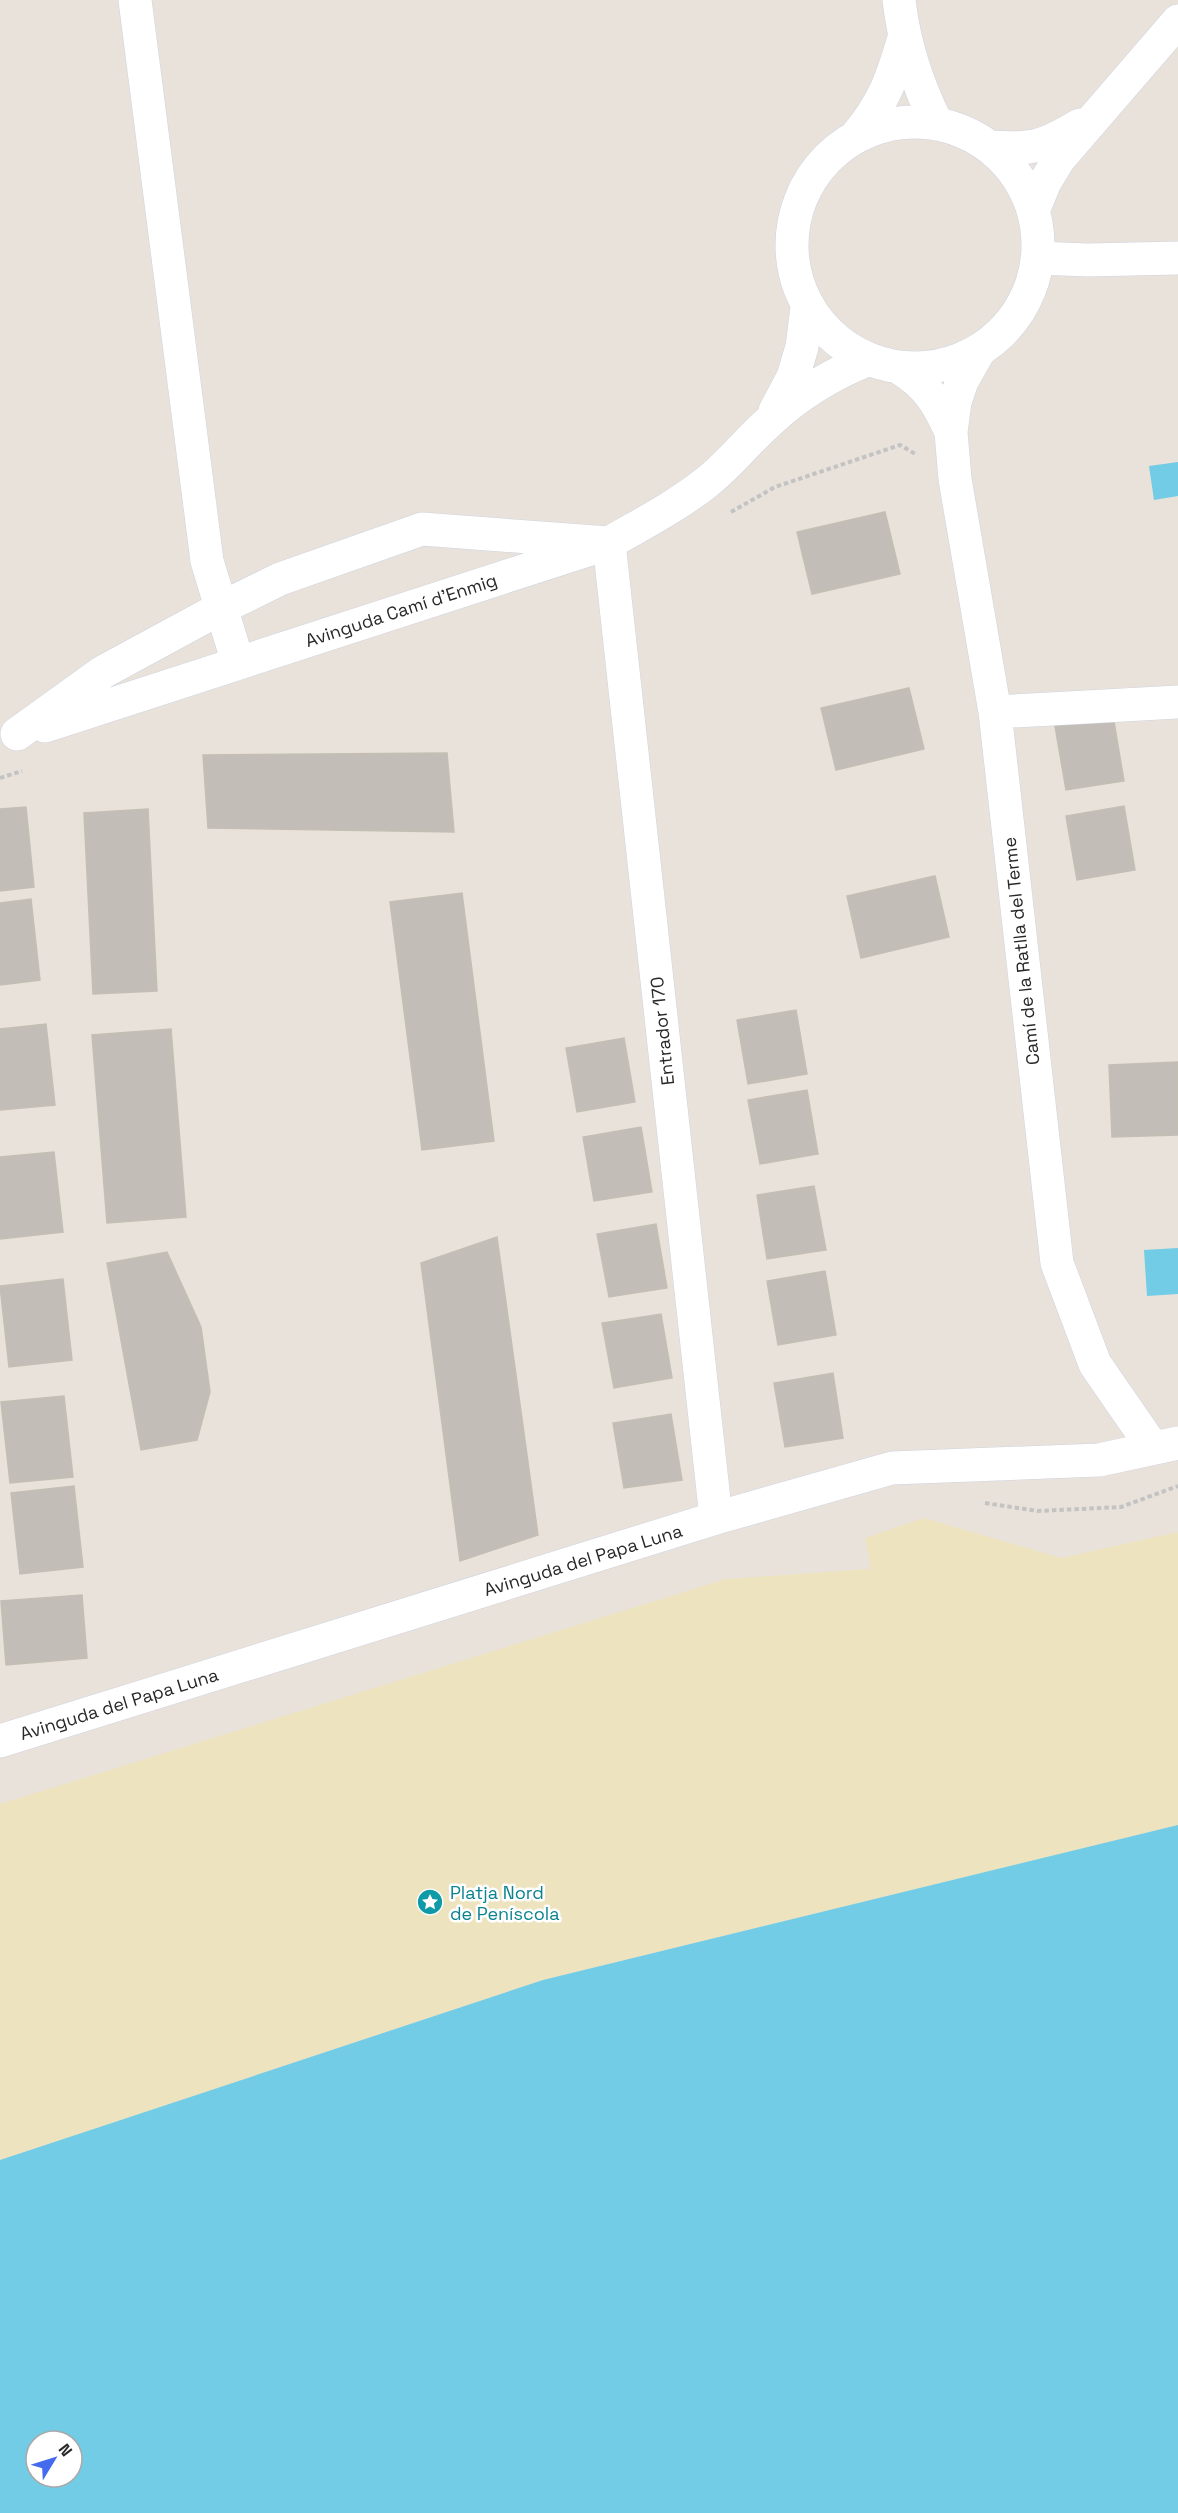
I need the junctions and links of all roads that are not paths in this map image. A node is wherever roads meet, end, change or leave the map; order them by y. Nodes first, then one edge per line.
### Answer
1 (135, 0) edge
2 (899, 0) edge
3 (1178, 21) edge
4 (904, 38) junction
5 (1095, 116) junction
6 (937, 124) junction
7 (857, 135) junction
8 (989, 147) junction
9 (1033, 211) junction
10 (1037, 258) junction
11 (1178, 258) edge
12 (807, 308) junction
13 (979, 351) junction
14 (867, 360) junction
15 (901, 369) junction
16 (770, 421) junction
17 (951, 432) junction
18 (609, 543) junction
19 (221, 608) junction
20 (238, 663) junction
21 (1178, 702) edge
22 (995, 712) junction
23 (9, 737) edge
24 (1165, 1446) edge
25 (716, 1518) junction
26 (0, 1740) edge

1 - 19 street
2 - 4 street
3 - 5 street
4 - 6 street
4 - 7 street
5 - 8 street
5 - 9 street
6 - 7 street
6 - 8 street
7 - 12 street
8 - 9 street
9 - 10 street
10 - 11 street
10 - 13 street
12 - 14 street
12 - 16 street, Avinguda Camí d'Enmig
13 - 15 street
13 - 17 street, Camí de la Ratlla del Terme
14 - 15 street
14 - 16 street, Avinguda Camí d'Enmig
15 - 17 street, Camí de la Ratlla del Terme
16 - 18 street, Avinguda Camí d'Enmig
17 - 22 street, Camí de la Ratlla del Terme
18 - 19 street
18 - 20 street, Avinguda Camí d'Enmig
18 - 25 street, Entrador 170
19 - 20 street
19 - 23 street
20 - 23 street, Avinguda Camí d'Enmig
21 - 22 street
22 - 24 street, Camí de la Ratlla del Terme
24 - 25 street, Avinguda del Papa Luna
25 - 26 street, Avinguda del Papa Luna

